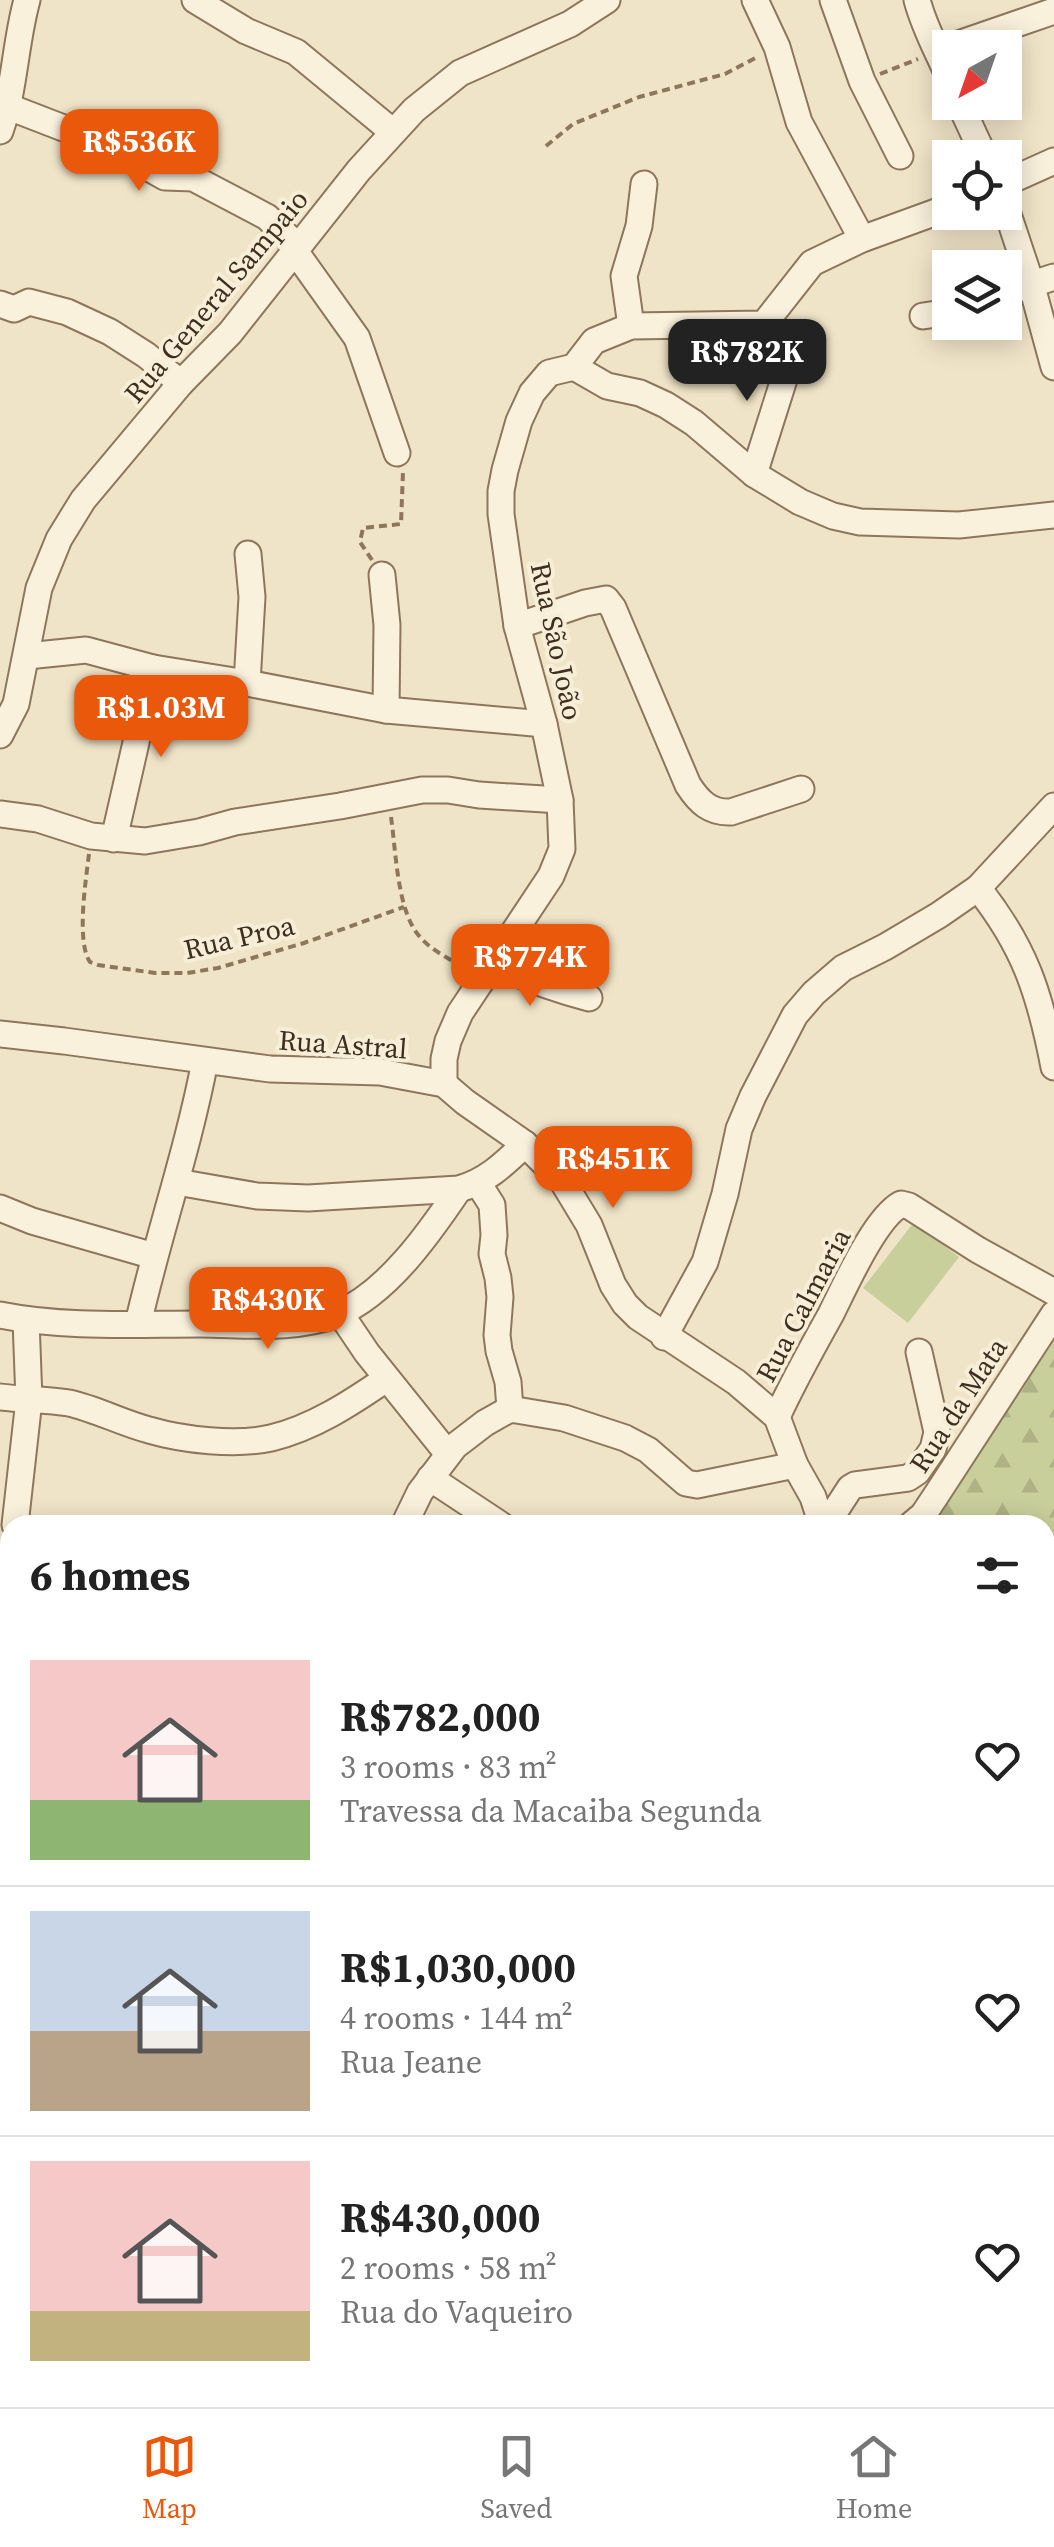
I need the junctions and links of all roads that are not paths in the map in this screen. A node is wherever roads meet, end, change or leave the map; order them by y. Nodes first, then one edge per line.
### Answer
1 (27, 0) edge
2 (195, 0) edge
3 (607, 0) edge
4 (755, 0) edge
5 (833, 0) edge
6 (917, 0) edge
7 (1054, 12) edge
8 (1000, 30) edge
9 (9, 38) edge
10 (932, 41) edge
11 (4, 119) edge
12 (393, 132) junction
13 (900, 156) dead end
14 (1054, 161) edge
15 (1022, 175) edge
16 (644, 184) dead end
17 (932, 214) edge
18 (1018, 230) edge
19 (862, 239) junction
20 (295, 251) junction
21 (1043, 280) edge
22 (0, 304) edge
23 (932, 315) edge
24 (922, 316) dead end
25 (764, 324) junction
26 (631, 326) junction
27 (574, 367) junction
28 (1054, 367) edge
29 (181, 383) junction
30 (397, 453) road end
31 (754, 474) junction
32 (1054, 514) edge
33 (248, 554) dead end
34 (382, 575) road end
35 (516, 626) junction
36 (0, 654) edge
37 (27, 658) junction
38 (154, 668) junction
39 (248, 683) junction
40 (386, 710) junction
41 (544, 724) junction
42 (0, 735) edge
43 (801, 789) dead end
44 (560, 800) junction
45 (1054, 806) edge
46 (0, 814) edge
47 (103, 838) junction
48 (978, 888) junction
49 (488, 971) junction
50 (589, 998) dead end
51 (0, 1034) edge
52 (205, 1061) junction
53 (1054, 1066) edge
54 (444, 1084) junction
55 (525, 1144) junction
56 (177, 1182) junction
57 (469, 1186) junction
58 (0, 1208) edge
59 (154, 1256) junction
60 (1054, 1292) edge
61 (340, 1313) junction
62 (1054, 1314) edge
63 (0, 1315) edge
64 (26, 1320) junction
65 (138, 1324) junction
66 (664, 1337) junction
67 (919, 1352) dead end
68 (386, 1379) junction
69 (0, 1398) edge
70 (29, 1400) junction
71 (510, 1409) junction
72 (777, 1417) junction
73 (448, 1454) junction
74 (795, 1464) junction
75 (430, 1478) junction
76 (16, 1515) edge
77 (409, 1515) edge
78 (486, 1515) edge
79 (820, 1515) edge
80 (831, 1515) edge
81 (920, 1515) edge

1 - 9 street
2 - 12 street
3 - 12 street, Rua General Sampaio
4 - 19 street
5 - 13 street
6 - 10 street
7 - 8 street
9 - 11 street
11 - 20 street
12 - 20 street, Rua General Sampaio
14 - 15 street
16 - 26 street
17 - 19 street
18 - 21 street
19 - 25 street
20 - 29 street, Rua General Sampaio
20 - 30 street
21 - 28 street
22 - 29 street
23 - 24 street
25 - 26 street
25 - 31 street
26 - 27 street, Rua São João
27 - 31 street
27 - 35 street, Rua São João
29 - 37 street, Rua General Sampaio
31 - 32 street
33 - 39 street
34 - 40 street
35 - 41 street, Rua São João
35 - 43 street
36 - 37 street
37 - 38 street
37 - 42 street, Rua General Sampaio
38 - 39 street
38 - 47 street
39 - 40 street
40 - 41 street
41 - 44 street, Rua São João
44 - 47 street
44 - 49 street, Rua São João
45 - 48 street
46 - 47 street
48 - 53 street
48 - 66 street
49 - 50 street
49 - 54 street, Rua São João
51 - 52 street, Rua Astral
52 - 54 street, Rua Astral
52 - 56 street
54 - 55 street, Rua Astral
55 - 57 street
55 - 66 street, Rua Astral
56 - 57 street
56 - 59 street
57 - 61 street
57 - 71 street
58 - 59 street
59 - 65 street
60 - 72 street, Rua Calmaria
61 - 65 street
61 - 68 street
62 - 81 street, Rua da Mata
63 - 64 street
64 - 65 street
64 - 70 street
66 - 72 street, Rua Astral
67 - 80 street
68 - 70 street
68 - 73 street
69 - 70 street
70 - 76 street
71 - 73 street
71 - 74 street
72 - 74 street, Rua Astral
73 - 75 street
74 - 79 street, Rua Astral
75 - 77 street
75 - 78 street

